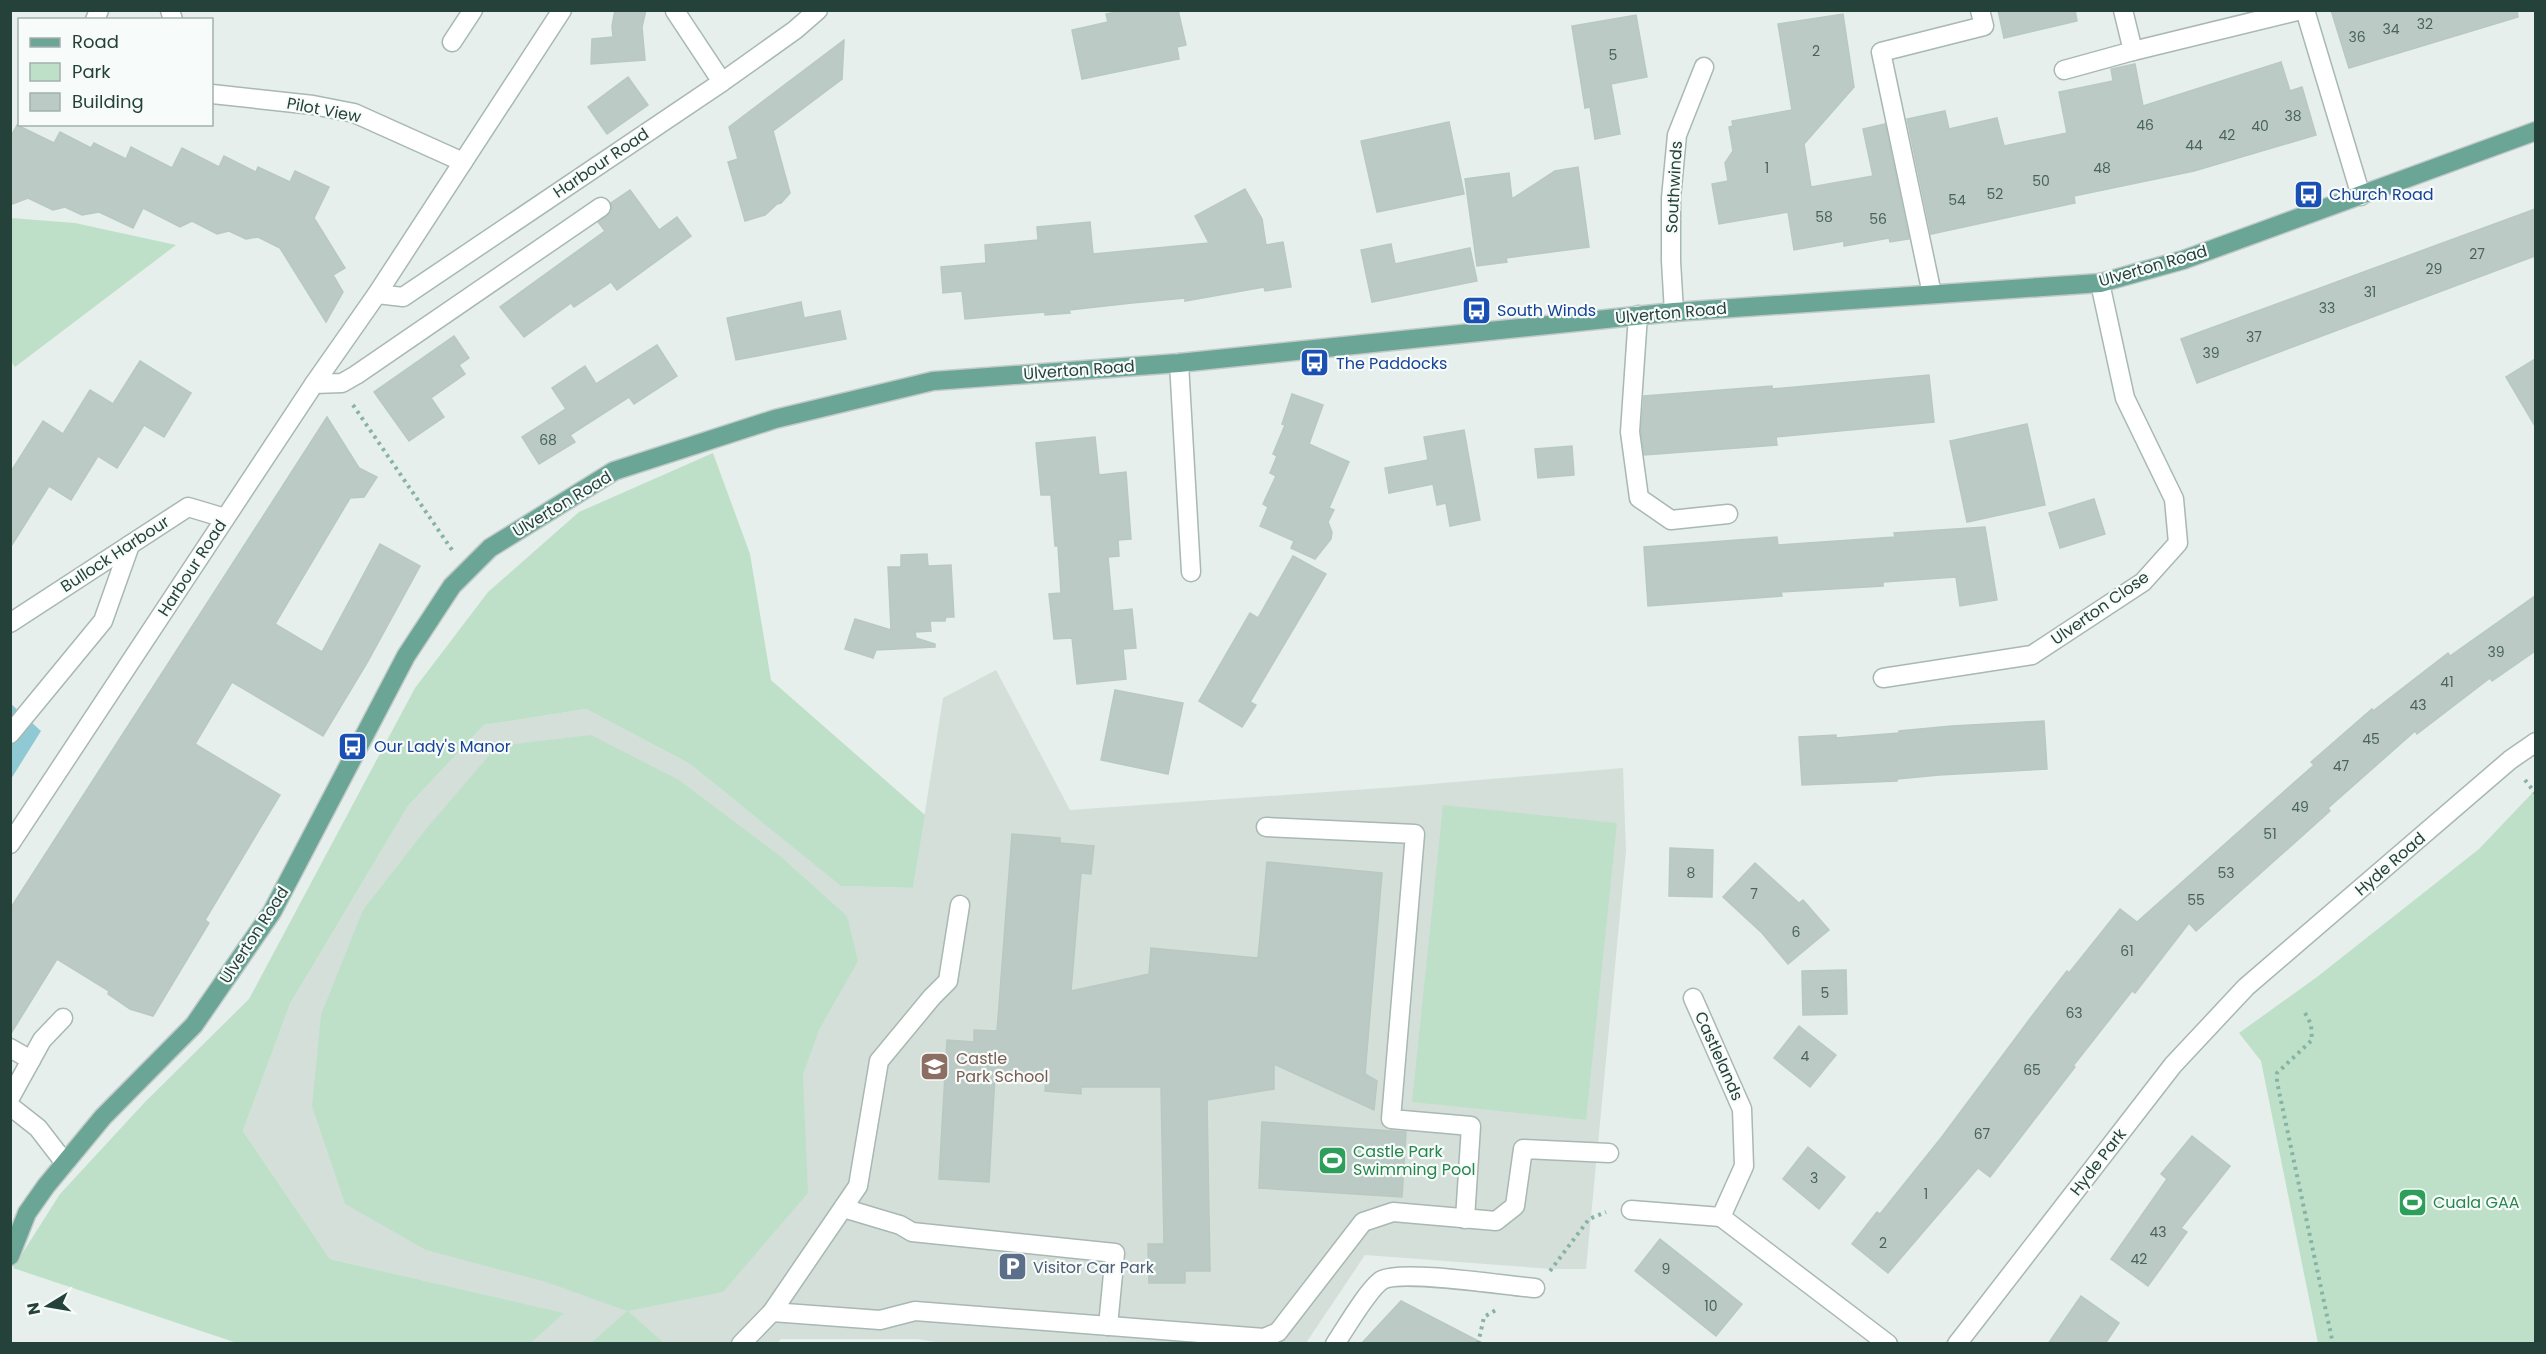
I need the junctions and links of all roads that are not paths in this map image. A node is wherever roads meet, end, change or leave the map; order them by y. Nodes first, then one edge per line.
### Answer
1 (473, 10) edge
2 (562, 10) edge
3 (818, 10) edge
4 (1980, 10) edge
5 (2123, 10) edge
6 (2303, 10) edge
7 (675, 11) edge
8 (452, 42) dead end
9 (2133, 51) junction
10 (1704, 67) dead end
11 (2064, 70) dead end
12 (722, 82) junction
13 (213, 94) edge
14 (2535, 131) edge
15 (463, 162) junction
16 (2361, 196) junction
17 (602, 207) dead end
18 (2100, 283) junction
19 (377, 294) junction
20 (1932, 294) junction
21 (1674, 312) junction
22 (1638, 315) junction
23 (1179, 363) junction
24 (314, 384) junction
25 (1728, 514) dead end
26 (225, 518) junction
27 (130, 545) junction
28 (1191, 572) dead end
29 (10, 623) edge
30 (1883, 678) dead end
31 (10, 734) edge
32 (2535, 742) edge
33 (1266, 827) dead end
34 (10, 844) edge
35 (960, 905) dead end
36 (2246, 987) joint
37 (1693, 998) dead end
38 (63, 1018) dead end
39 (10, 1048) edge
40 (31, 1060) junction
41 (10, 1098) edge
42 (10, 1106) edge
43 (1609, 1153) dead end
44 (65, 1163) junction
45 (843, 1208) junction
46 (1631, 1210) road end
47 (1720, 1217) junction
48 (1465, 1219) junction
49 (10, 1256) edge
50 (1535, 1288) road end
51 (772, 1312) junction
52 (1108, 1326) junction
53 (741, 1344) edge
54 (1335, 1344) edge
55 (1888, 1344) edge
56 (1958, 1344) edge

1 - 8 street
2 - 15 street, Harbour Road
3 - 12 street, Harbour Road
4 - 20 street
5 - 9 street
6 - 9 street
6 - 16 street
7 - 12 street
9 - 11 street
10 - 21 street, Southwinds
12 - 19 street, Harbour Road
13 - 15 street, Pilot View
14 - 16 main road, Ulverton Road
15 - 19 street, Harbour Road
16 - 18 main road, Ulverton Road
17 - 24 street
18 - 20 main road, Ulverton Road
18 - 30 street, Ulverton Close
19 - 24 street, Harbour Road
20 - 21 main road, Ulverton Road
21 - 22 main road, Ulverton Road
22 - 23 main road, Ulverton Road
22 - 25 street
23 - 28 street
23 - 44 main road, Ulverton Road
24 - 26 street, Harbour Road
26 - 27 street, Bullock Harbour
26 - 34 street, Harbour Road
27 - 29 street, Bullock Harbour
27 - 31 street
32 - 36 street, Hyde Road
33 - 48 street
35 - 45 street
36 - 56 street, Hyde Park
37 - 47 street, Castlelands
38 - 40 street
39 - 40 street
40 - 41 street
42 - 44 street
43 - 48 street
44 - 49 main road, Ulverton Road
45 - 51 street
45 - 52 street
46 - 47 street
47 - 55 street
48 - 52 street
50 - 54 street
51 - 52 street
51 - 53 street

